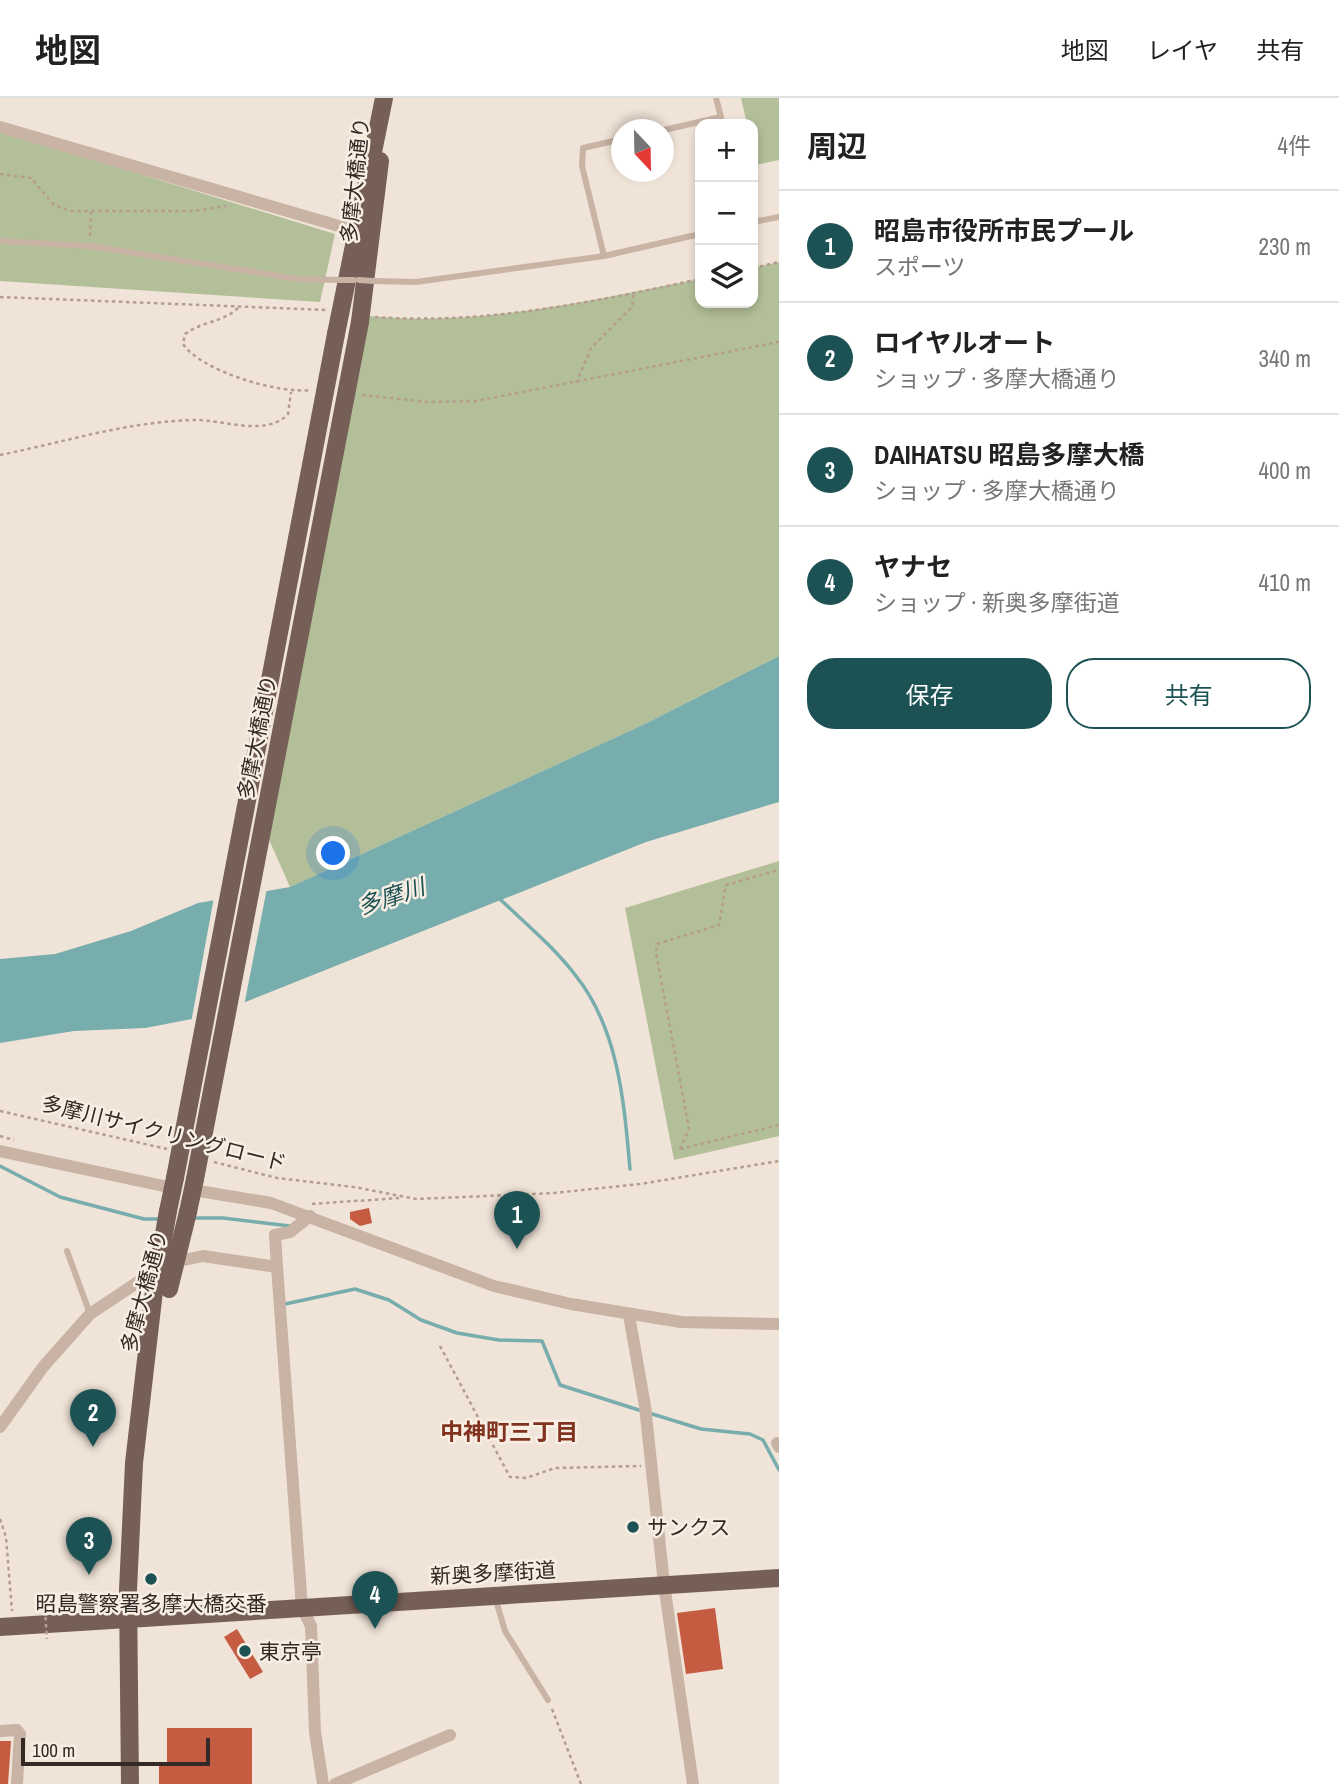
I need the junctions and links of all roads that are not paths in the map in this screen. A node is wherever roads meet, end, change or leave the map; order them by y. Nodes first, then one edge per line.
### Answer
1 (385, 98) edge
2 (716, 98) edge
3 (0, 127) edge
4 (674, 128) edge
5 (611, 141) edge
6 (779, 217) edge
7 (758, 221) edge
8 (356, 231) junction
9 (695, 235) edge
10 (0, 241) edge
11 (604, 256) junction
12 (0, 1152) edge
13 (174, 1183) junction
14 (194, 1185) junction
15 (306, 1214) junction
16 (68, 1251) dead end
17 (277, 1267) junction
18 (162, 1290) junction
19 (90, 1314) junction
20 (629, 1315) junction
21 (779, 1324) edge
22 (6, 1413) edge
23 (0, 1427) edge
24 (779, 1578) edge
25 (664, 1584) junction
26 (495, 1597) junction
27 (302, 1608) junction
28 (129, 1618) junction
29 (0, 1627) edge
30 (548, 1700) road end
31 (0, 1731) edge
32 (450, 1735) dead end
33 (17, 1784) edge
34 (130, 1784) edge
35 (323, 1784) edge
36 (335, 1784) edge
37 (693, 1784) edge

1 - 8 main road, 多摩大橋通り
1 - 14 main road, 多摩大橋通り, bridge
2 - 4 lane
3 - 8 street
5 - 11 lane
6 - 7 lane
8 - 13 main road, 多摩大橋通り, bridge
9 - 11 lane
10 - 11 lane, bridge
12 - 13 street
13 - 18 main road, 多摩大橋通り, bridge
14 - 15 street
14 - 18 main road, 多摩大橋通り, bridge
15 - 17 street
15 - 20 street
16 - 19 lane
17 - 19 street
17 - 27 street
18 - 28 main road, 多摩大橋通り
19 - 22 street
20 - 21 street
20 - 25 street
22 - 23 street
24 - 25 main road, 新奥多摩街道
25 - 26 main road, 新奥多摩街道
25 - 37 street
26 - 27 main road, 新奥多摩街道
26 - 30 lane
27 - 28 main road, 新奥多摩街道
27 - 35 street
28 - 29 main road, 新奥多摩街道
28 - 34 main road, 多摩大橋通り
31 - 33 street
32 - 36 street

